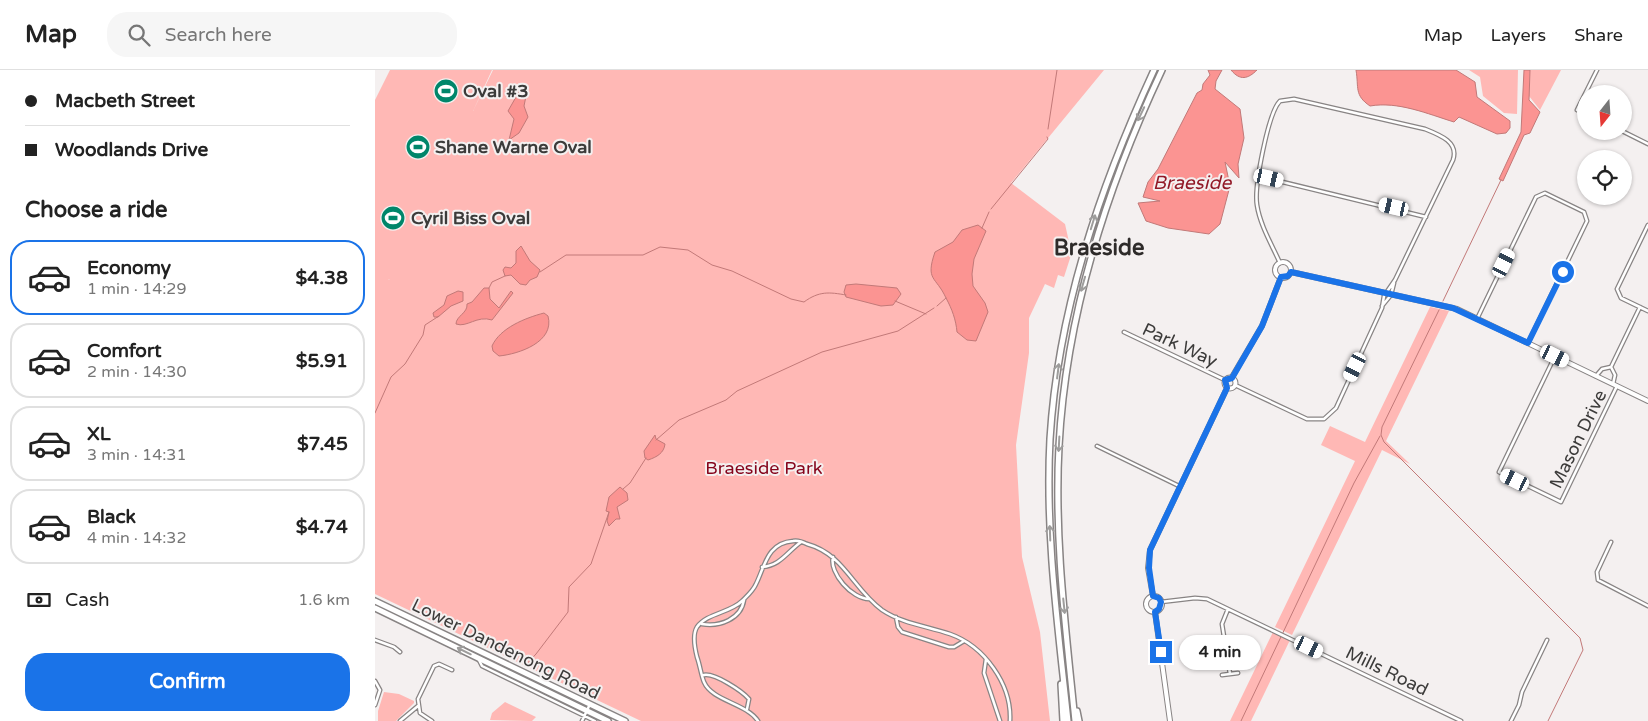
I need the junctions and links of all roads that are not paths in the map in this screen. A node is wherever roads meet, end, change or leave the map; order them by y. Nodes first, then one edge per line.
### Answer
1 (1154, 70) edge
2 (1162, 70) edge
3 (1597, 70) edge
4 (1590, 85) edge
5 (1633, 137) edge
6 (1648, 144) edge
7 (1258, 176) junction
8 (1426, 217) junction
9 (1648, 225) edge
10 (1280, 263) junction
11 (1291, 272) junction
12 (1281, 277) junction
13 (1388, 294) junction
14 (1640, 307) junction
15 (1648, 311) edge
16 (1477, 319) junction
17 (1123, 332) dead end
18 (1528, 343) junction
19 (1555, 356) junction
20 (1611, 367) junction
21 (1596, 376) junction
22 (1232, 378) junction
23 (1225, 380) junction
24 (1235, 385) junction
25 (1615, 385) junction
26 (1227, 388) junction
27 (1648, 401) edge
28 (1097, 446) dead end
29 (1179, 486) junction
30 (801, 542) junction
31 (1611, 542) dead end
32 (833, 556) junction
33 (1051, 556) junction
34 (761, 567) junction
35 (1153, 596) junction
36 (745, 598) junction
37 (870, 599) junction
38 (375, 601) edge
39 (1161, 602) junction
40 (1648, 606) edge
41 (375, 608) edge
42 (1229, 609) junction
43 (1155, 612) junction
44 (896, 617) junction
45 (702, 623) junction
46 (375, 640) edge
47 (1547, 640) dead end
48 (965, 641) junction
49 (400, 652) dead end
50 (479, 659) junction
51 (986, 659) junction
52 (452, 670) dead end
53 (1238, 673) dead end
54 (1070, 674) junction
55 (1230, 674) junction
56 (703, 675) junction
57 (1222, 675) dead end
58 (375, 681) edge
59 (590, 704) junction
60 (375, 705) edge
61 (419, 708) junction
62 (747, 709) junction
63 (586, 713) junction
64 (400, 721) edge
65 (432, 721) edge
66 (582, 721) edge
67 (595, 721) edge
68 (608, 721) edge
69 (625, 721) edge
70 (758, 721) edge
71 (999, 721) edge
72 (1010, 721) edge
73 (1063, 721) edge
74 (1069, 721) edge
75 (1075, 721) edge
76 (1079, 721) edge
77 (1170, 721) edge
78 (1461, 721) edge
79 (1511, 721) edge

33 -> 1 highway
2 -> 54 highway
3 - 4 street
5 - 6 street
7 - 8 street
7 - 8 street
7 - 10 street
8 - 13 street
9 - 14 street
10 - 11 street
10 - 12 street
11 - 12 street
11 - 13 street
12 - 22 street
13 - 16 street
13 - 24 street
14 - 15 street
14 - 20 street
16 - 18 street
16 - 18 street
17 - 23 street, Park Way
18 - 19 street
19 - 21 street
19 - 25 street, Mason Drive
20 - 21 street
20 - 25 street
21 - 25 street
22 - 23 street
22 - 24 street
23 - 26 street
24 - 26 street
25 - 27 street
26 - 29 street
28 - 29 street
29 - 35 street
30 - 32 street
30 - 34 street
30 - 34 street
31 - 40 street
32 - 37 street
32 - 37 street
33 - 73 highway
33 - 74 highway
34 - 36 street
35 - 39 street
35 - 43 street
36 - 45 street
36 - 45 street
37 - 44 street
38 - 59 highway, Lower Dandenong Road
39 - 42 street, Mills Road
39 - 43 street
50 -> 41 highway, Lower Dandenong Road
42 - 55 street
42 - 78 street, Mills Road
43 - 77 street
44 - 48 street
44 - 48 street
45 - 56 street
46 - 49 street
47 - 79 street
48 - 51 street
50 - 63 highway, Lower Dandenong Road
50 - 63 street, Lower Dandenong Road
51 - 71 street
51 - 72 street
52 - 61 street
53 - 55 street
54 - 75 highway
54 - 76 highway
55 - 57 street
56 - 62 street
56 - 62 street
58 - 60 street
59 - 63 street
59 - 69 highway, Lower Dandenong Road
61 - 64 street
61 - 65 street
62 - 70 street
63 - 66 street
63 - 67 street, Lower Dandenong Road
63 - 68 highway, Lower Dandenong Road

